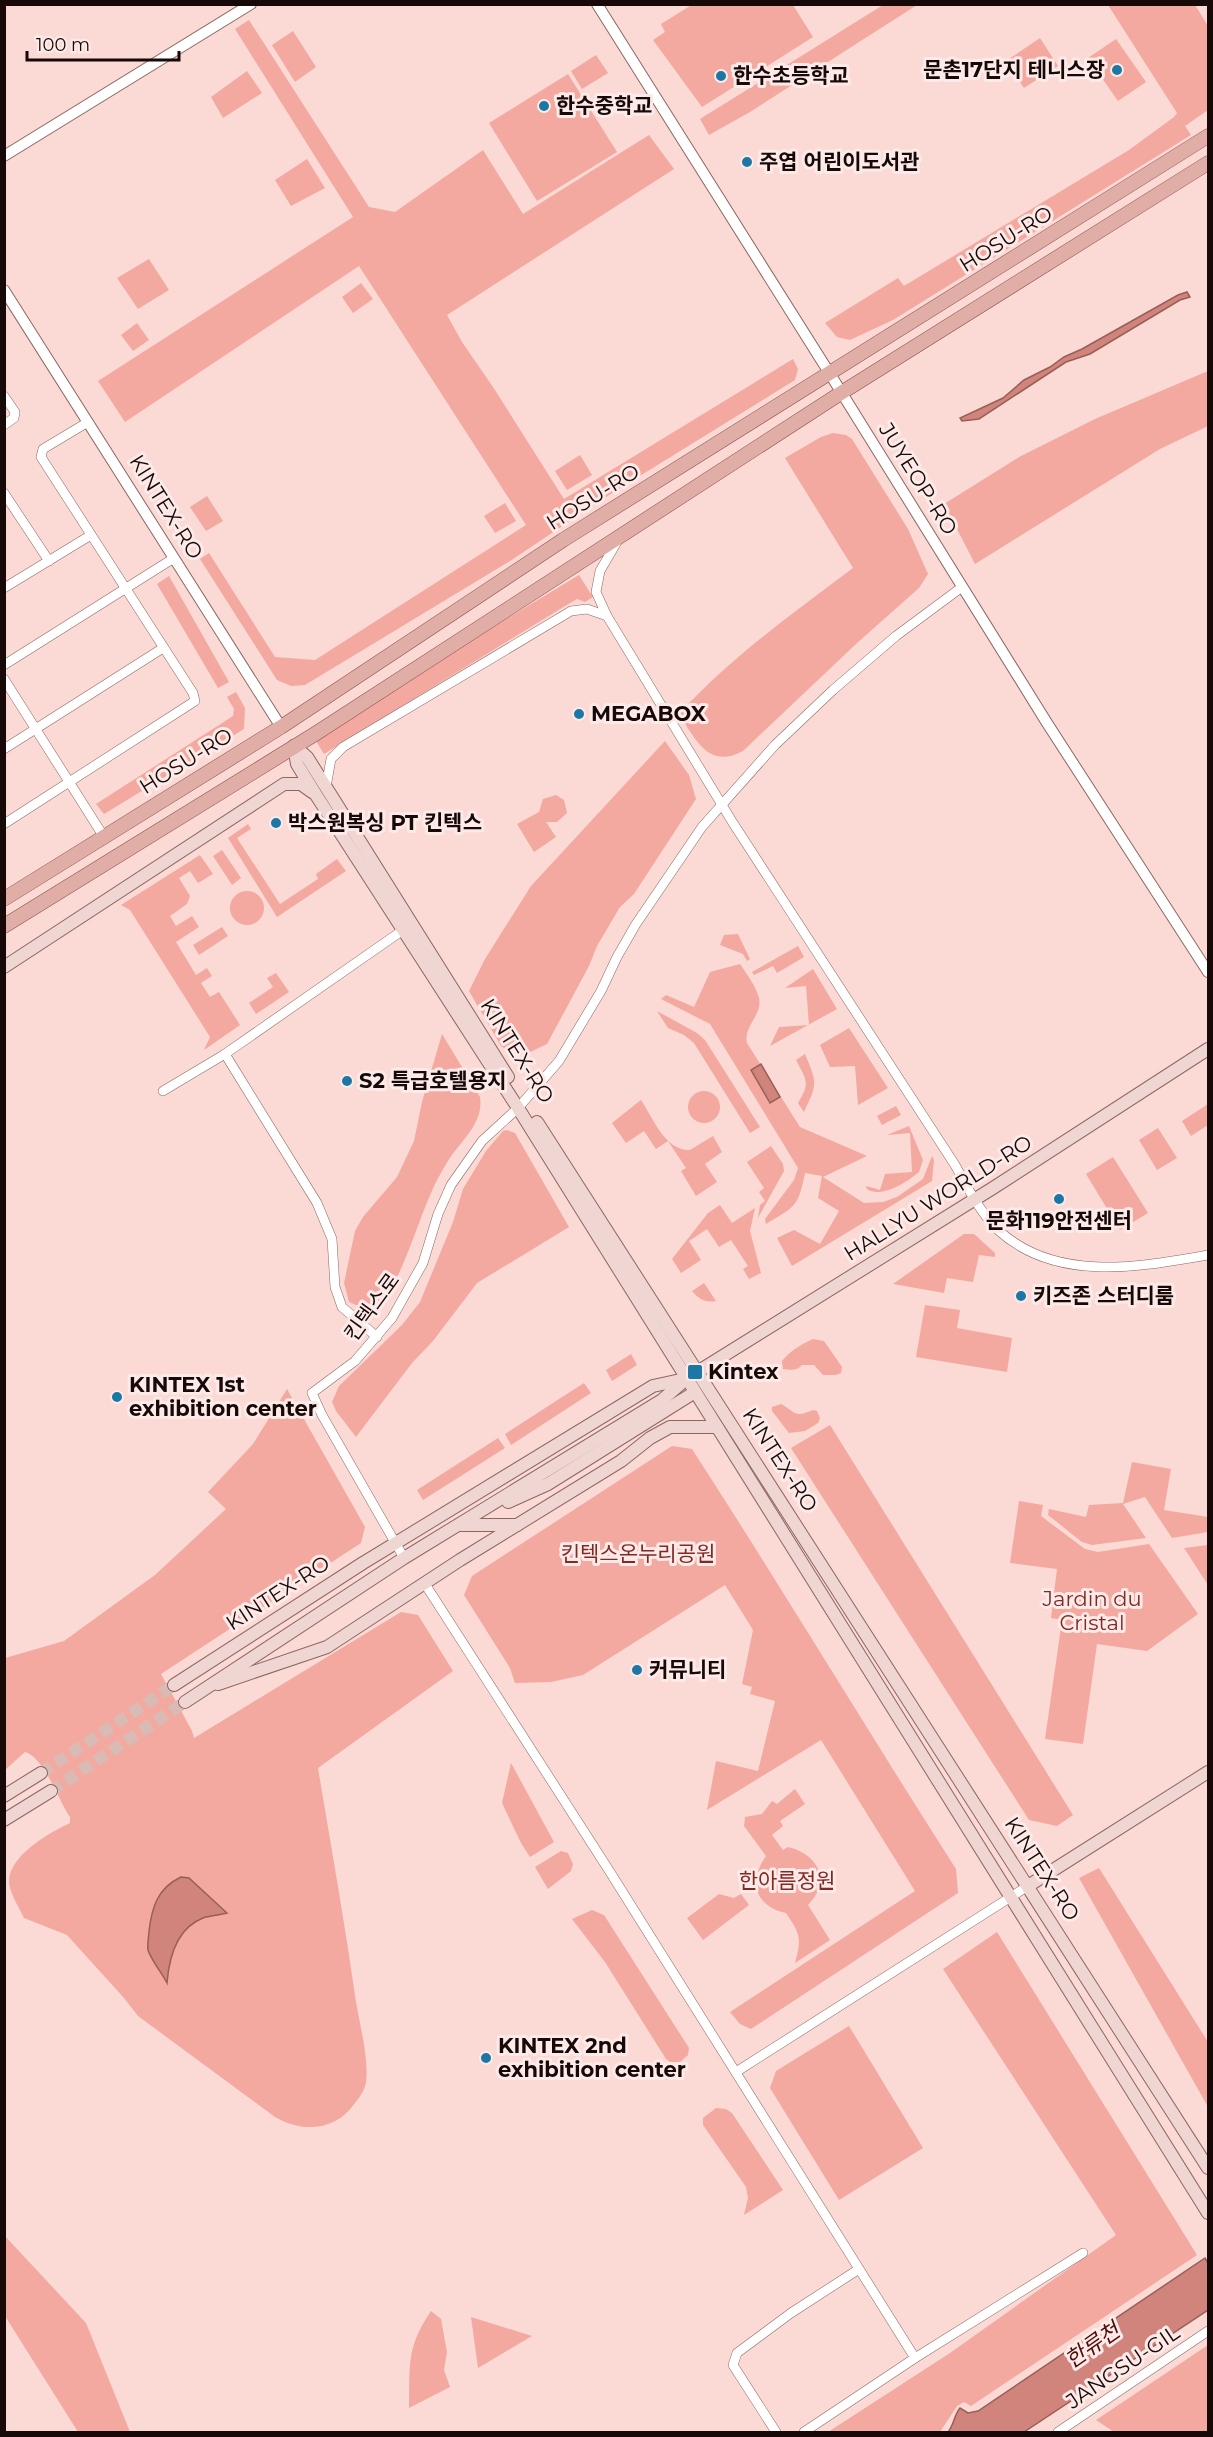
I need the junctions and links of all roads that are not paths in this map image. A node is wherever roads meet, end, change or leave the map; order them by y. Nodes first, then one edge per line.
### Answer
1 (251, 4) edge
2 (597, 4) edge
3 (1209, 136) edge
4 (4, 156) edge
5 (1209, 163) edge
6 (4, 290) edge
7 (830, 374) junction
8 (841, 393) junction
9 (4, 396) edge
10 (88, 422) junction
11 (4, 425) edge
12 (4, 493) edge
13 (91, 535) junction
14 (620, 537) junction
15 (174, 558) junction
16 (49, 561) junction
17 (6, 585) edge
18 (962, 587) junction
19 (124, 590) junction
20 (607, 616) junction
21 (163, 648) junction
22 (4, 665) edge
23 (4, 679) edge
24 (280, 727) junction
25 (36, 729) junction
26 (294, 746) junction
27 (4, 749) edge
28 (69, 782) junction
29 (321, 791) junction
30 (721, 804) junction
31 (4, 824) edge
32 (104, 837) junction
33 (4, 899) edge
34 (4, 926) edge
35 (403, 930) junction
36 (27, 953) junction
37 (4, 959) edge
38 (4, 967) edge
39 (1209, 972) edge
40 (1209, 1049) edge
41 (225, 1054) junction
42 (163, 1091) dead end
43 (521, 1105) junction
44 (974, 1199) junction
45 (1209, 1255) edge
46 (377, 1337) junction
47 (698, 1372) junction
48 (686, 1379) junction
49 (695, 1392) junction
50 (717, 1427) junction
51 (461, 1524) junction
52 (517, 1526) junction
53 (395, 1544) junction
54 (404, 1558) junction
55 (425, 1584) junction
56 (174, 1686) tunnel mouth
57 (203, 1689) junction
58 (185, 1702) tunnel mouth
59 (1209, 1772) edge
60 (41, 1773) tunnel mouth
61 (51, 1791) tunnel mouth
62 (4, 1796) edge
63 (4, 1820) edge
64 (1028, 1886) junction
65 (1010, 1896) junction
66 (736, 2072) junction
67 (1209, 2168) edge
68 (1206, 2209) edge
69 (1083, 2253) dead end
70 (859, 2269) junction
71 (1209, 2331) edge
72 (915, 2358) junction
73 (776, 2433) edge
74 (804, 2433) edge
75 (1058, 2433) edge

1 - 4 street
2 - 7 street, JUYEOP-RO
3 - 7 main road, HOSU-RO
5 - 8 main road, HOSU-RO
6 - 10 street, KINTEX-RO
7 - 8 street, JUYEOP-RO
7 - 24 main road, HOSU-RO
8 - 14 main road, HOSU-RO
8 - 18 street, JUYEOP-RO
9 - 11 street
10 - 13 street
10 - 15 street, KINTEX-RO
12 - 16 street
13 - 16 street
13 - 19 street
14 - 20 street
14 - 26 main road, HOSU-RO
15 - 19 street
15 - 24 street, KINTEX-RO
16 - 17 street
18 - 30 street, 킨텍스로
18 - 39 street, JUYEOP-RO
19 - 21 street
19 - 22 street
20 - 29 street
20 - 30 street
21 - 25 street
21 - 28 street
23 - 25 street
24 - 26 main road, KINTEX-RO
24 - 32 main road, HOSU-RO
25 - 27 street
25 - 28 street
26 - 29 main road, KINTEX-RO
26 - 34 main road, HOSU-RO
28 - 31 street
28 - 32 street
29 - 35 main road, KINTEX-RO
29 - 36 main road
29 - 43 main road, KINTEX-RO
30 - 43 street, 킨텍스로
30 - 44 street
32 - 33 main road, HOSU-RO
35 - 41 street
35 - 43 main road, KINTEX-RO
36 - 37 main road
36 - 38 main road
40 - 44 main road, HALLYU WORLD-RO
41 - 42 street
41 - 46 street
43 - 46 street, 킨텍스로
43 - 47 main road, KINTEX-RO
43 - 48 main road, KINTEX-RO
44 - 45 street
44 - 47 main road, HALLYU WORLD-RO
46 - 53 street, 킨텍스로
47 - 48 main road, HALLYU WORLD-RO
47 - 64 main road, KINTEX-RO
48 - 49 main road, KINTEX-RO
48 - 51 main road, KINTEX-RO
48 - 53 main road, KINTEX-RO
49 - 50 main road, KINTEX-RO
49 - 51 main road
50 - 52 main road
50 - 65 main road, KINTEX-RO
51 - 52 main road
51 - 54 main road, KINTEX-RO
52 - 55 main road
53 - 54 street, 킨텍스로
53 - 56 main road, KINTEX-RO
54 - 57 main road, KINTEX-RO
55 - 57 main road
55 - 66 street
57 - 58 main road, KINTEX-RO
59 - 64 main road
60 - 62 main road
61 - 63 main road
64 - 65 street
64 - 67 main road, KINTEX-RO
65 - 66 street
65 - 68 main road, KINTEX-RO
66 - 70 street
69 - 72 street
70 - 72 street
70 - 73 street
71 - 75 street, JANGSU-GIL
72 - 74 street

